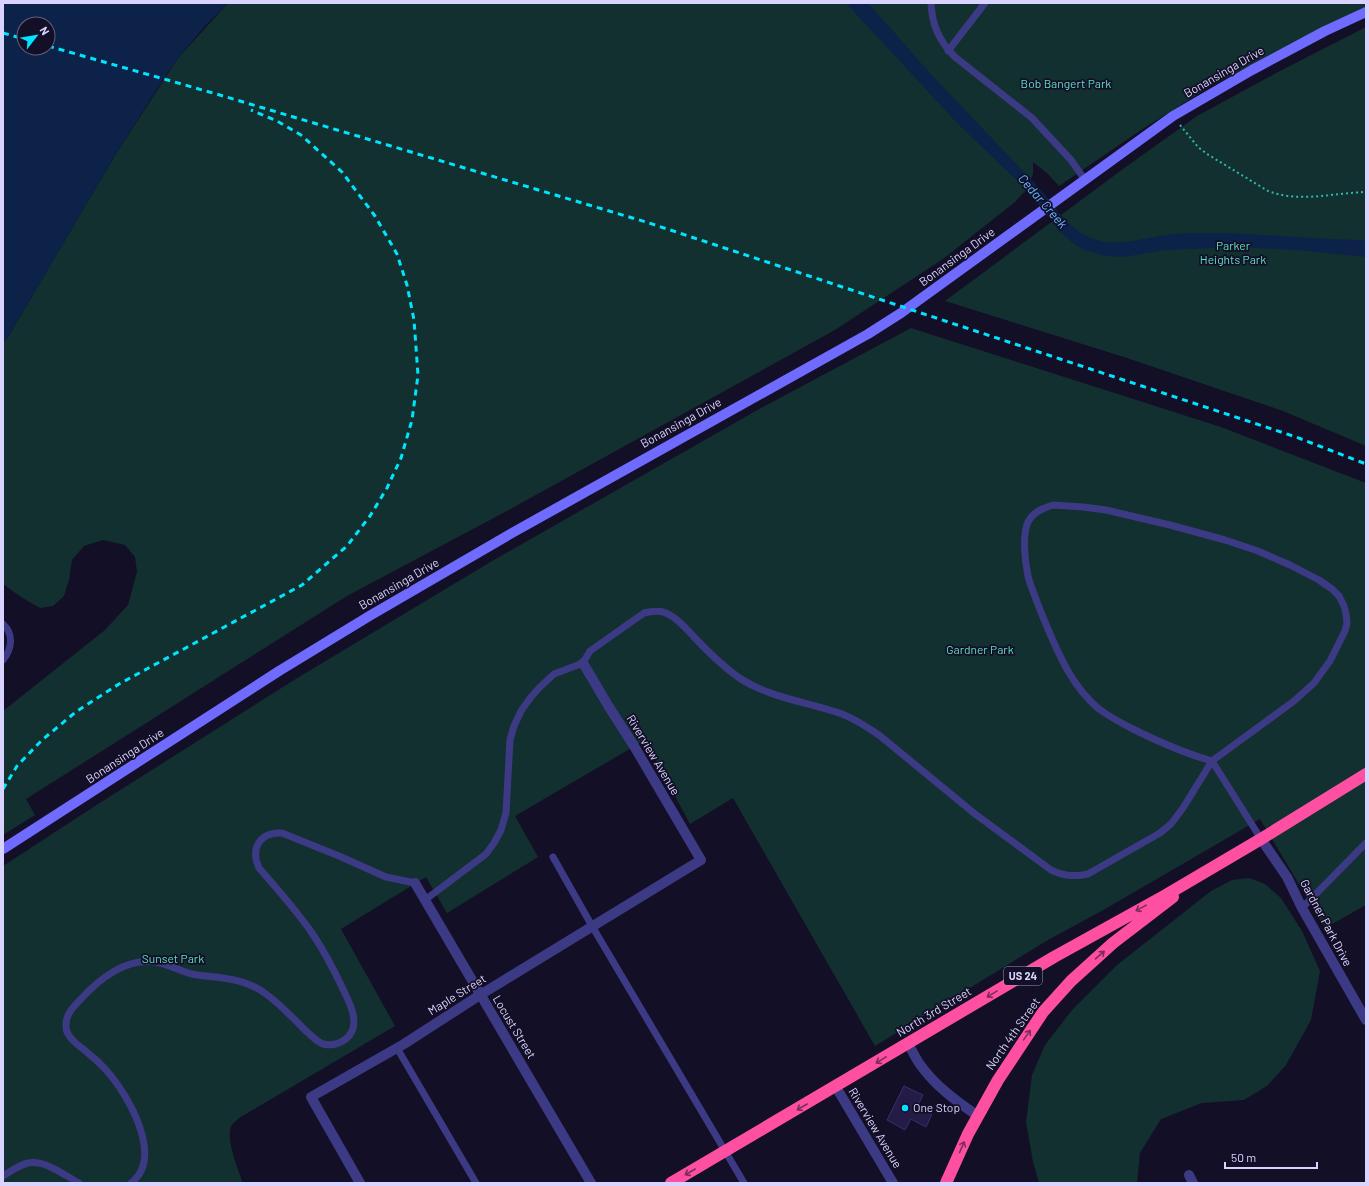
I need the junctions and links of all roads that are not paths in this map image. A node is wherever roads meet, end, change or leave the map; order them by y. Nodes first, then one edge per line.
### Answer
1 (931, 3) edge
2 (985, 3) edge
3 (1366, 12) edge
4 (948, 51) junction
5 (1086, 180) junction
6 (3, 624) edge
7 (3, 660) edge
8 (583, 663) junction
9 (1212, 761) junction
10 (1366, 774) edge
11 (1260, 839) junction
12 (1366, 843) edge
13 (3, 850) edge
14 (554, 857) dead end
15 (701, 860) joint
16 (1212, 868) junction
17 (415, 883) joint
18 (425, 900) junction
19 (1302, 908) junction
20 (592, 926) junction
21 (480, 995) junction
22 (1366, 1020) edge
23 (908, 1044) junction
24 (397, 1048) junction
25 (836, 1087) junction
26 (978, 1116) junction
27 (725, 1152) junction
28 (3, 1176) edge
29 (79, 1183) edge
30 (131, 1183) edge
31 (360, 1183) edge
32 (476, 1183) edge
33 (591, 1183) edge
34 (671, 1183) edge
35 (744, 1183) edge
36 (893, 1183) edge
37 (946, 1183) edge

1 - 4 lane
2 - 4 lane
3 - 5 street, Bonansinga Drive
4 - 5 lane
5 - 13 street, Bonansinga Drive
6 - 7 lane
8 - 9 lane
8 - 15 street, Riverview Avenue
8 - 18 lane
9 - 9 lane
9 - 11 lane
10 - 11 highway, US 24
11 - 16 highway, US 24
11 - 19 street, Gardner Park Drive
12 - 19 lane
14 - 20 lane
15 - 20 street, Maple Street
16 -> 23 highway, North 3rd Street / US 24
26 -> 16 highway, North 4th Street / US 24
17 - 18 street, Locust Street
17 - 30 lane
18 - 21 street, Locust Street
19 - 22 street, Gardner Park Drive
20 - 21 street, Maple Street
20 - 27 lane
21 - 24 street, Maple Street
21 - 33 street, Locust Street
23 -> 25 highway, North 3rd Street / US 24
23 - 26 street
24 - 31 street, Maple Street
24 - 32 lane
25 -> 27 highway, North 3rd Street / US 24
25 - 36 street, Riverview Avenue
37 -> 26 highway, North 4th Street / US 24
27 -> 34 highway, North 3rd Street / US 24
27 - 35 lane
28 - 29 lane

